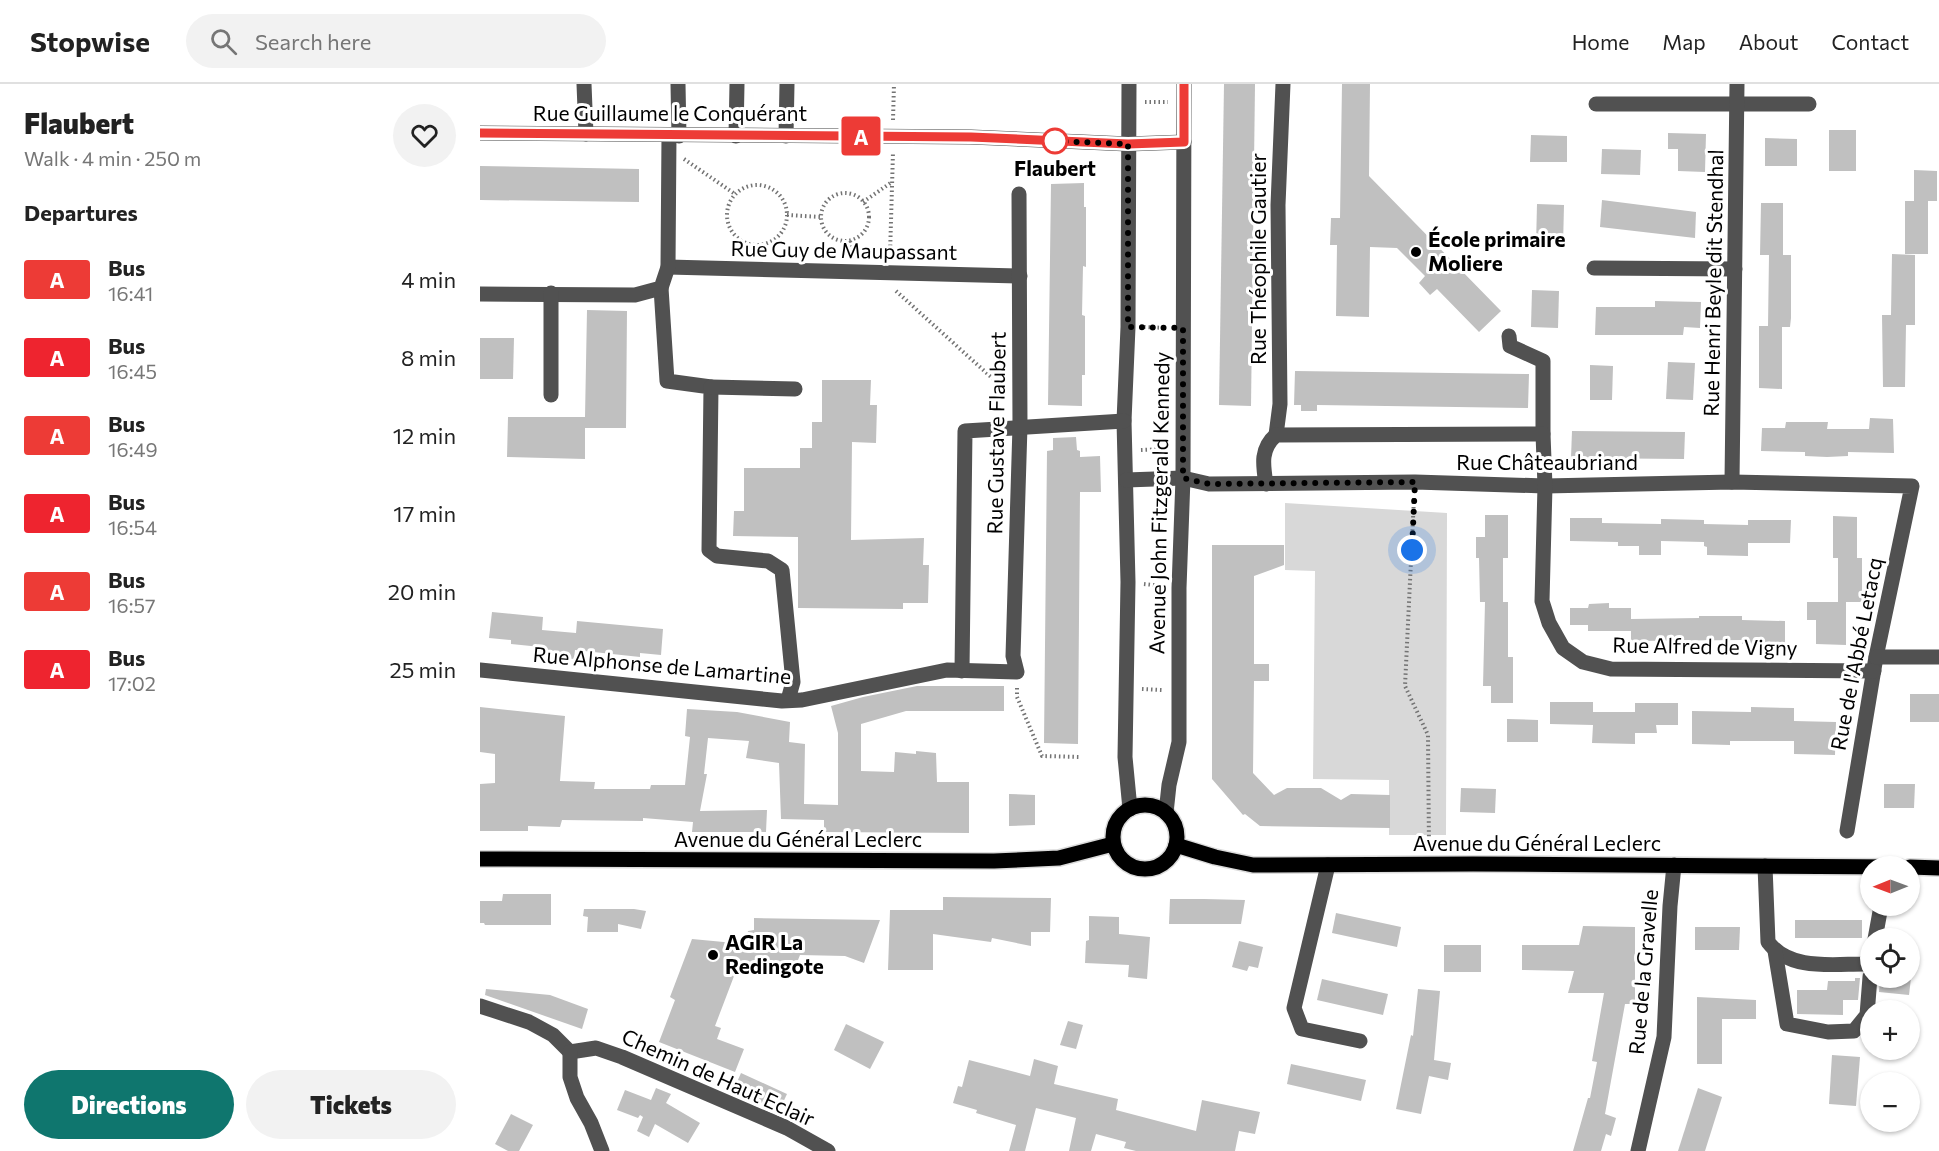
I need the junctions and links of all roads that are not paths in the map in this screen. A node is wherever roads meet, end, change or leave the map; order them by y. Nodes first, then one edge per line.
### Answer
1 (584, 84) edge
2 (678, 84) edge
3 (736, 84) edge
4 (787, 84) edge
5 (1129, 84) edge
6 (1184, 84) edge
7 (1283, 84) edge
8 (1737, 84) edge
9 (1737, 103) junction
10 (1596, 104) dead end
11 (1809, 104) dead end
12 (480, 134) edge
13 (586, 134) junction
14 (674, 135) junction
15 (736, 136) junction
16 (786, 136) junction
17 (1184, 142) junction
18 (1128, 144) junction
19 (1019, 194) dead end
20 (668, 267) junction
21 (1594, 268) dead end
22 (1735, 269) junction
23 (1020, 276) junction
24 (661, 288) junction
25 (551, 293) junction
26 (480, 294) edge
27 (1509, 336) dead end
28 (711, 387) junction
29 (795, 389) dead end
30 (550, 396) dead end
31 (1124, 422) junction
32 (1020, 426) junction
33 (1543, 434) junction
34 (1276, 435) junction
35 (1183, 478) junction
36 (1126, 480) junction
37 (1732, 482) junction
38 (1266, 484) junction
39 (1545, 486) junction
40 (1912, 486) joint
41 (1939, 657) edge
42 (1875, 664) junction
43 (480, 670) edge
44 (962, 671) junction
45 (1017, 672) joint
46 (788, 700) junction
47 (1130, 809) junction
48 (1166, 813) junction
49 (1847, 831) dead end
50 (1113, 844) junction
51 (1176, 845) junction
52 (480, 859) edge
53 (1328, 865) junction
54 (1674, 865) junction
55 (1765, 866) junction
56 (1860, 867) edge
57 (1920, 867) edge
58 (1939, 868) edge
59 (1775, 951) junction
60 (1860, 964) edge
61 (1869, 988) edge
62 (480, 1006) edge
63 (1360, 1041) dead end
64 (570, 1052) junction
65 (602, 1151) edge
66 (828, 1151) edge
67 (1638, 1151) edge

1 - 13 street
2 - 14 street
3 - 15 street
4 - 16 street
5 - 18 street, Avenue John Fitzgerald Kennedy
6 - 17 street, Avenue John Fitzgerald Kennedy
7 - 34 street, Rue Théophile Gautier
8 - 9 street, Rue Henri Beyle dit Stendhal
9 - 10 street
9 - 11 street
9 - 22 street, Rue Henri Beyle dit Stendhal
12 - 13 street, Rue Guillaume le Conquérant
13 - 14 street, Rue Guillaume le Conquérant
14 - 15 street, Rue Guillaume le Conquérant
14 - 20 street
15 - 16 street, Rue Guillaume le Conquérant
16 - 18 street, Rue Guillaume le Conquérant
17 - 18 street, Rue Guillaume le Conquérant
17 - 35 street, Avenue John Fitzgerald Kennedy
18 - 31 street, Avenue John Fitzgerald Kennedy
19 - 23 street, Rue Gustave Flaubert
20 - 23 street, Rue Guy de Maupassant
20 - 24 street
21 - 22 street
22 - 37 street, Rue Henri Beyle dit Stendhal
23 - 32 street, Rue Gustave Flaubert
24 - 25 street
24 - 28 street
25 - 26 street
25 - 30 street
27 - 33 street, Rue Alfred de Vigny
28 - 29 street
28 - 46 street
31 - 32 street
31 - 36 street, Avenue John Fitzgerald Kennedy
32 - 44 street
32 - 45 street, Rue Gustave Flaubert
33 - 34 street
33 - 39 street, Rue Alfred de Vigny
34 - 38 street, Rue Théophile Gautier
35 - 36 street, Rue Châteaubriand
35 - 38 street, Rue Châteaubriand
35 - 48 street, Avenue John Fitzgerald Kennedy
36 - 47 street, Avenue John Fitzgerald Kennedy
37 - 39 street, Rue Châteaubriand
37 - 40 street, Rue Châteaubriand
38 - 39 street, Rue Châteaubriand
39 - 42 street, Rue Alfred de Vigny
40 - 42 street, Rue de l'Abbé Letacq
41 - 42 street, Rue Alfred de Vigny
42 - 49 street, Rue de l'Abbé Letacq
43 - 46 street, Rue Alphonse de Lamartine
44 - 45 street, Rue Alphonse de Lamartine
44 - 46 street, Rue Alphonse de Lamartine
47 - 48 main road
47 - 50 main road
48 - 51 main road
50 - 51 main road
50 - 52 main road, Avenue du Général Leclerc
51 - 53 main road, Avenue du Général Leclerc
53 - 54 main road, Avenue du Général Leclerc
53 - 63 street
54 - 55 main road, Avenue du Général Leclerc
54 - 67 street, Rue de la Gravelle
55 - 56 main road, Avenue du Général Leclerc
55 - 59 street
57 - 58 main road
59 - 60 street
59 - 61 street
62 - 64 street
64 - 65 street
64 - 66 street, Chemin de Haut Eclair

